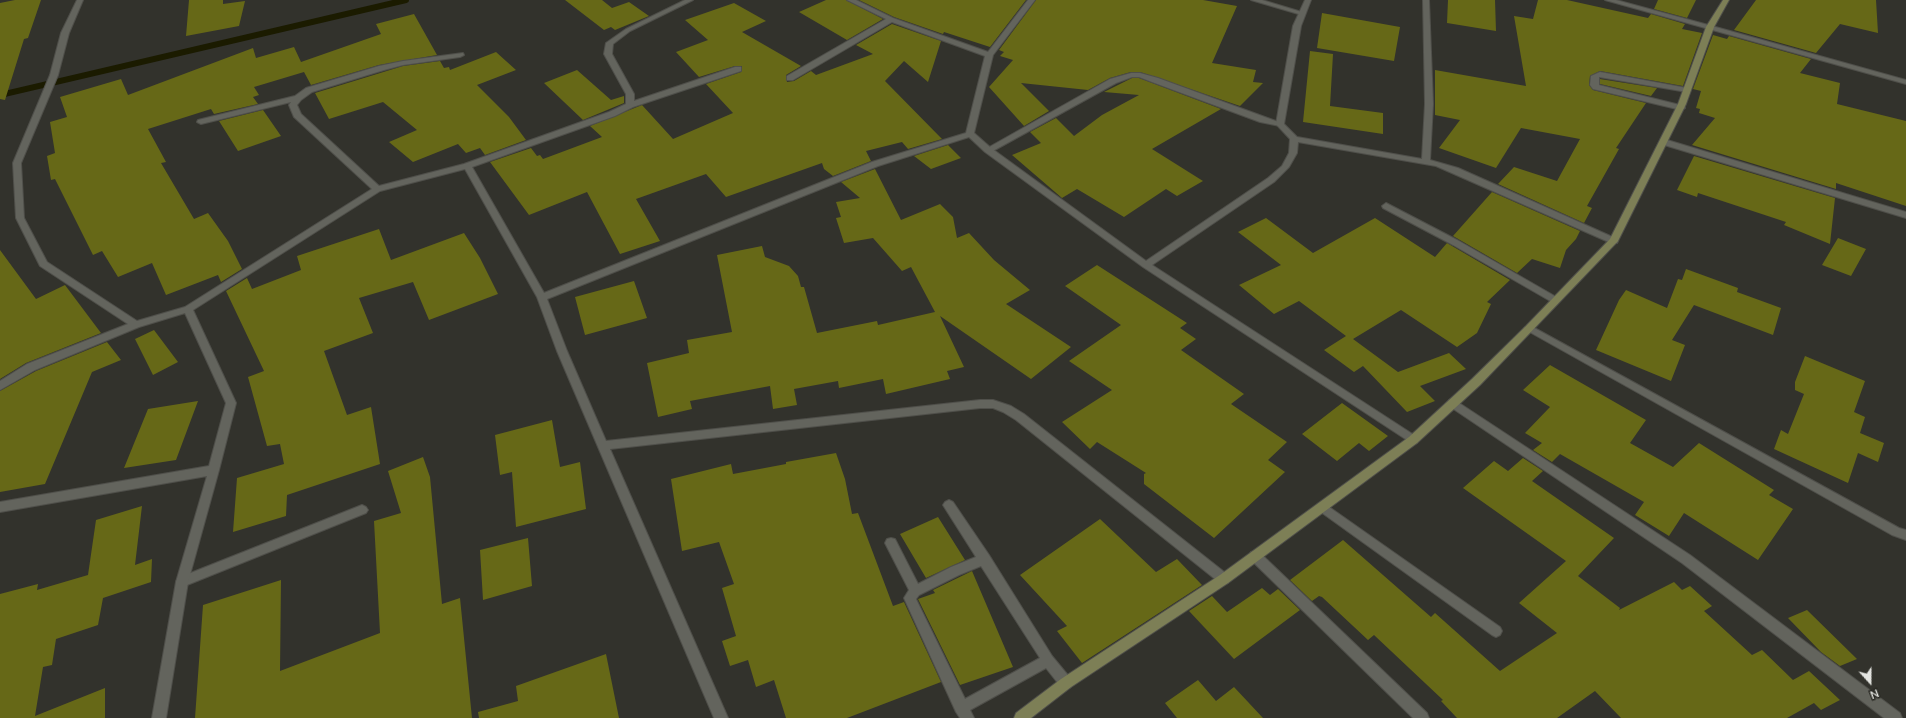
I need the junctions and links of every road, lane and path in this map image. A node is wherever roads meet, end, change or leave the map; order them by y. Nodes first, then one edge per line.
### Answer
1 (80, 0) edge
2 (690, 0) edge
3 (850, 0) edge
4 (1032, 0) edge
5 (1254, 0) edge
6 (1308, 0) edge
7 (1426, 0) edge
8 (1608, 0) edge
9 (1726, 0) edge
10 (1302, 13) junction
11 (891, 19) junction
12 (1710, 27) junction
13 (460, 55) dead end
14 (989, 55) junction
15 (738, 70) dead end
16 (790, 78) dead end
17 (1906, 82) edge
18 (1687, 90) junction
19 (298, 98) junction
20 (630, 105) junction
21 (1681, 108) junction
22 (201, 122) dead end
23 (1280, 124) junction
24 (970, 134) junction
25 (1294, 139) junction
26 (1664, 142) junction
27 (988, 150) junction
28 (1426, 162) junction
29 (467, 166) junction
30 (377, 188) junction
31 (1386, 206) dead end
32 (1906, 215) edge
33 (1614, 241) junction
34 (1146, 265) junction
35 (542, 297) junction
36 (1555, 300) junction
37 (188, 309) junction
38 (136, 325) junction
39 (1529, 328) junction
40 (0, 386) edge
41 (1453, 403) junction
42 (1413, 440) junction
43 (604, 445) junction
44 (214, 470) junction
45 (949, 505) dead end
46 (0, 507) edge
47 (1322, 507) junction
48 (362, 510) dead end
49 (1906, 535) edge
50 (891, 543) dead end
51 (1255, 556) junction
52 (985, 559) junction
53 (1224, 579) junction
54 (182, 582) junction
55 (915, 591) junction
56 (1496, 631) dead end
57 (1048, 660) junction
58 (1066, 683) junction
59 (964, 713) edge
60 (160, 718) edge
61 (721, 718) edge
62 (1021, 718) edge
63 (1422, 718) edge
64 (1895, 718) edge

1 - 38 street
2 - 20 street
3 - 11 street
4 - 14 street
5 - 10 street
6 - 10 street
7 - 28 street
8 - 12 street
9 - 12 street
10 - 23 street
11 - 14 street
11 - 16 street
12 - 17 street
12 - 18 street
13 - 19 street
14 - 24 street
15 - 20 street
18 - 21 street
18 - 21 street
19 - 22 street
19 - 30 street
20 - 29 street
21 - 26 street
23 - 25 street
23 - 27 street
24 - 27 street
24 - 35 street
25 - 28 street
25 - 34 street
26 - 32 street
26 - 33 street
27 - 34 street
28 - 33 street
29 - 30 street
29 - 35 street
30 - 37 street
31 - 36 street
33 - 36 street
34 - 42 street
35 - 43 street
36 - 39 street
37 - 38 street
37 - 44 street
38 - 40 street
39 - 41 street
39 - 49 street
41 - 42 street
41 - 64 street
42 - 47 street
43 - 53 street
43 - 61 street
44 - 46 street
44 - 54 street
45 - 52 street
47 - 51 street
47 - 56 street
48 - 54 street
50 - 55 street
51 - 53 street
51 - 63 street
52 - 55 street
52 - 57 street
53 - 58 street
54 - 60 street
55 - 59 street
57 - 58 street
57 - 59 street
58 - 62 street

